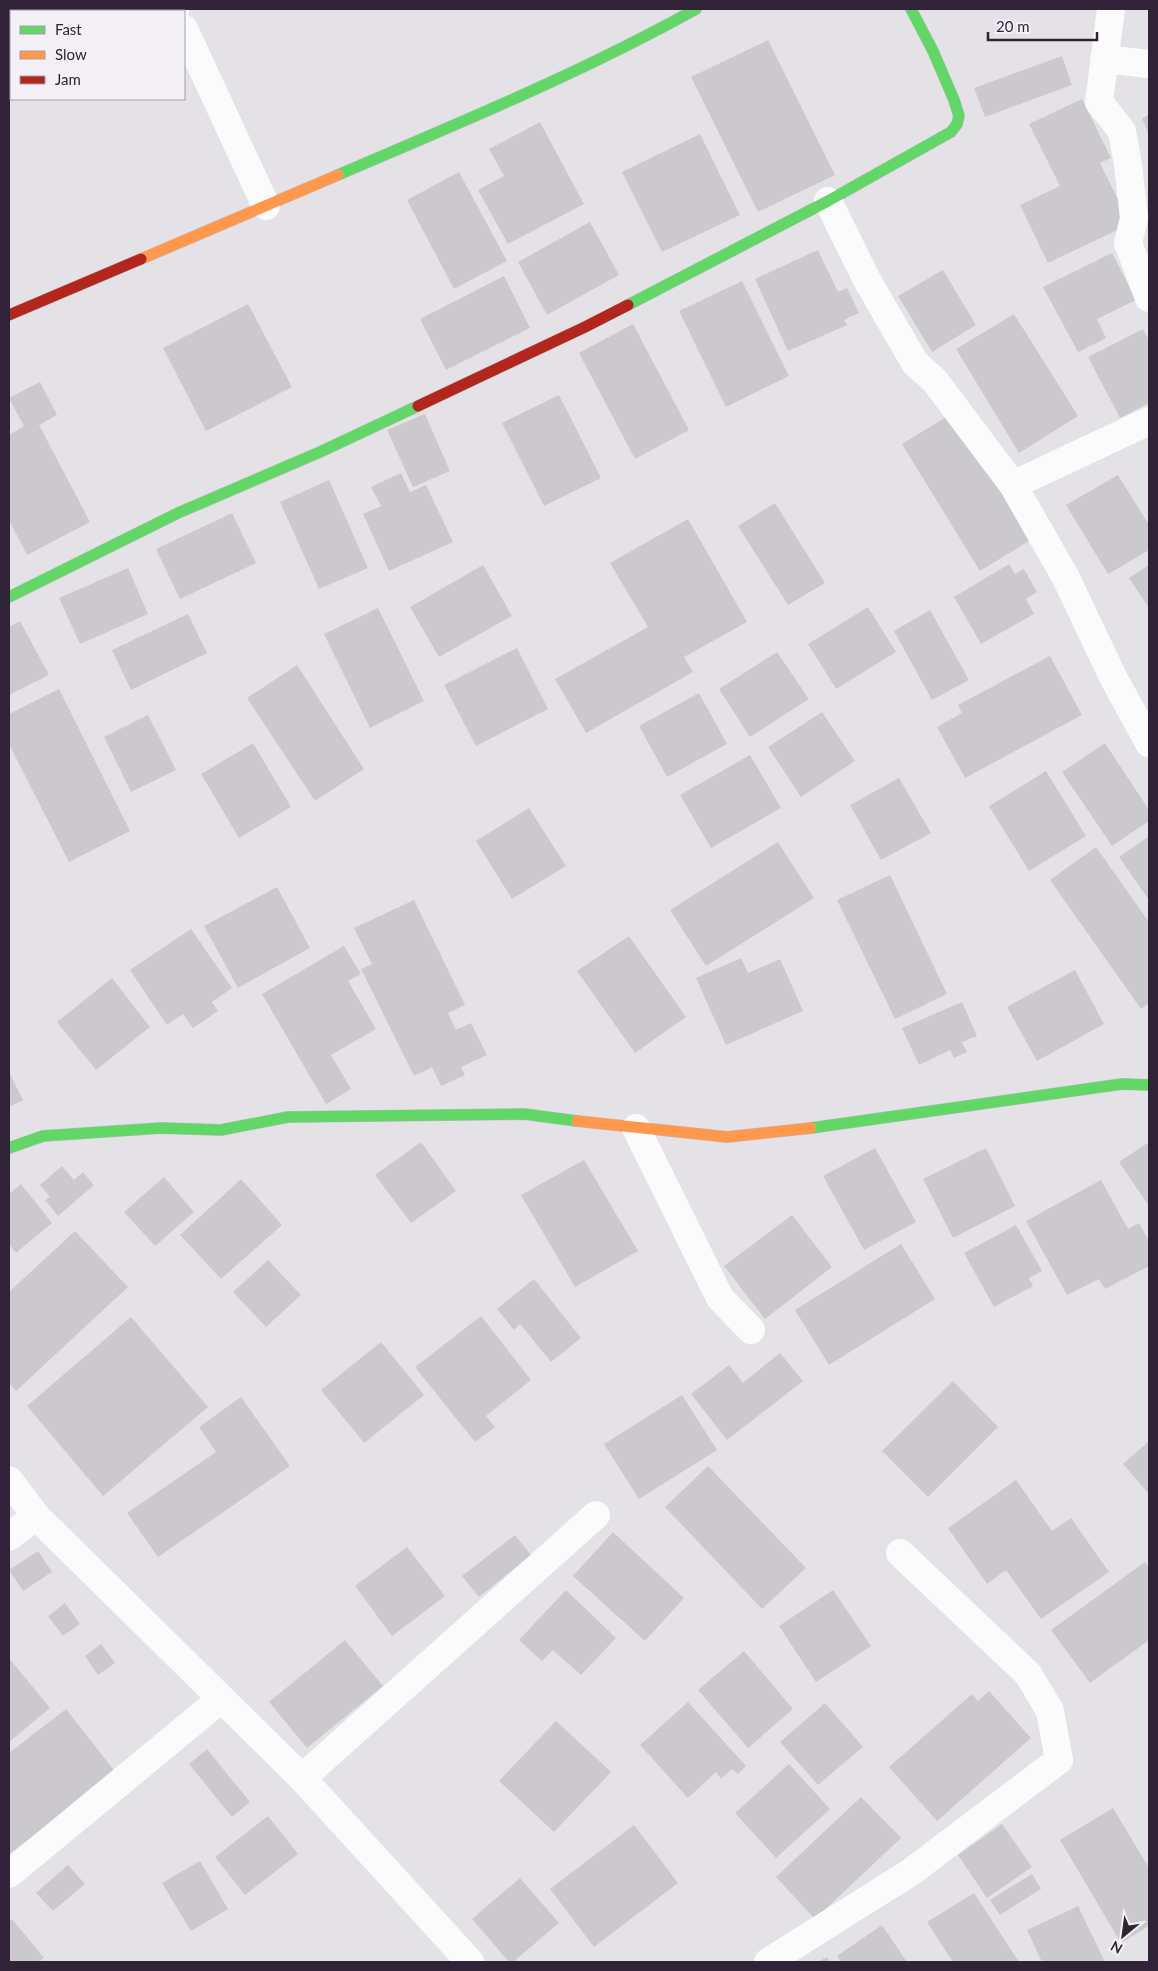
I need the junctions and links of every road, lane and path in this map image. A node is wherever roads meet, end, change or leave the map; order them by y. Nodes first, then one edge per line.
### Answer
1 (696, 9) edge
2 (911, 9) edge
3 (1111, 9) edge
4 (185, 31) edge
5 (1104, 59) junction
6 (1149, 64) edge
7 (828, 201) junction
8 (266, 206) junction
9 (1149, 298) edge
10 (9, 315) edge
11 (1149, 421) edge
12 (1012, 484) junction
13 (9, 598) edge
14 (1149, 744) edge
15 (1149, 1085) edge
16 (636, 1128) junction
17 (9, 1148) edge
18 (751, 1330) dead end
19 (9, 1480) edge
20 (596, 1515) dead end
21 (36, 1516) junction
22 (9, 1537) edge
23 (900, 1553) dead end
24 (220, 1699) junction
25 (302, 1778) junction
26 (9, 1874) edge
27 (470, 1962) edge
28 (768, 1962) edge

1 - 8 street
2 - 7 street
3 - 5 street
4 - 8 street
5 - 6 street
5 - 9 street
7 - 12 street
7 - 13 street
8 - 10 street
11 - 12 street
12 - 14 street
15 - 16 street
16 - 17 street
16 - 18 street
19 - 21 street
20 - 25 street
21 - 22 street
21 - 24 street
23 - 28 street
24 - 25 street
24 - 26 street
25 - 27 street

